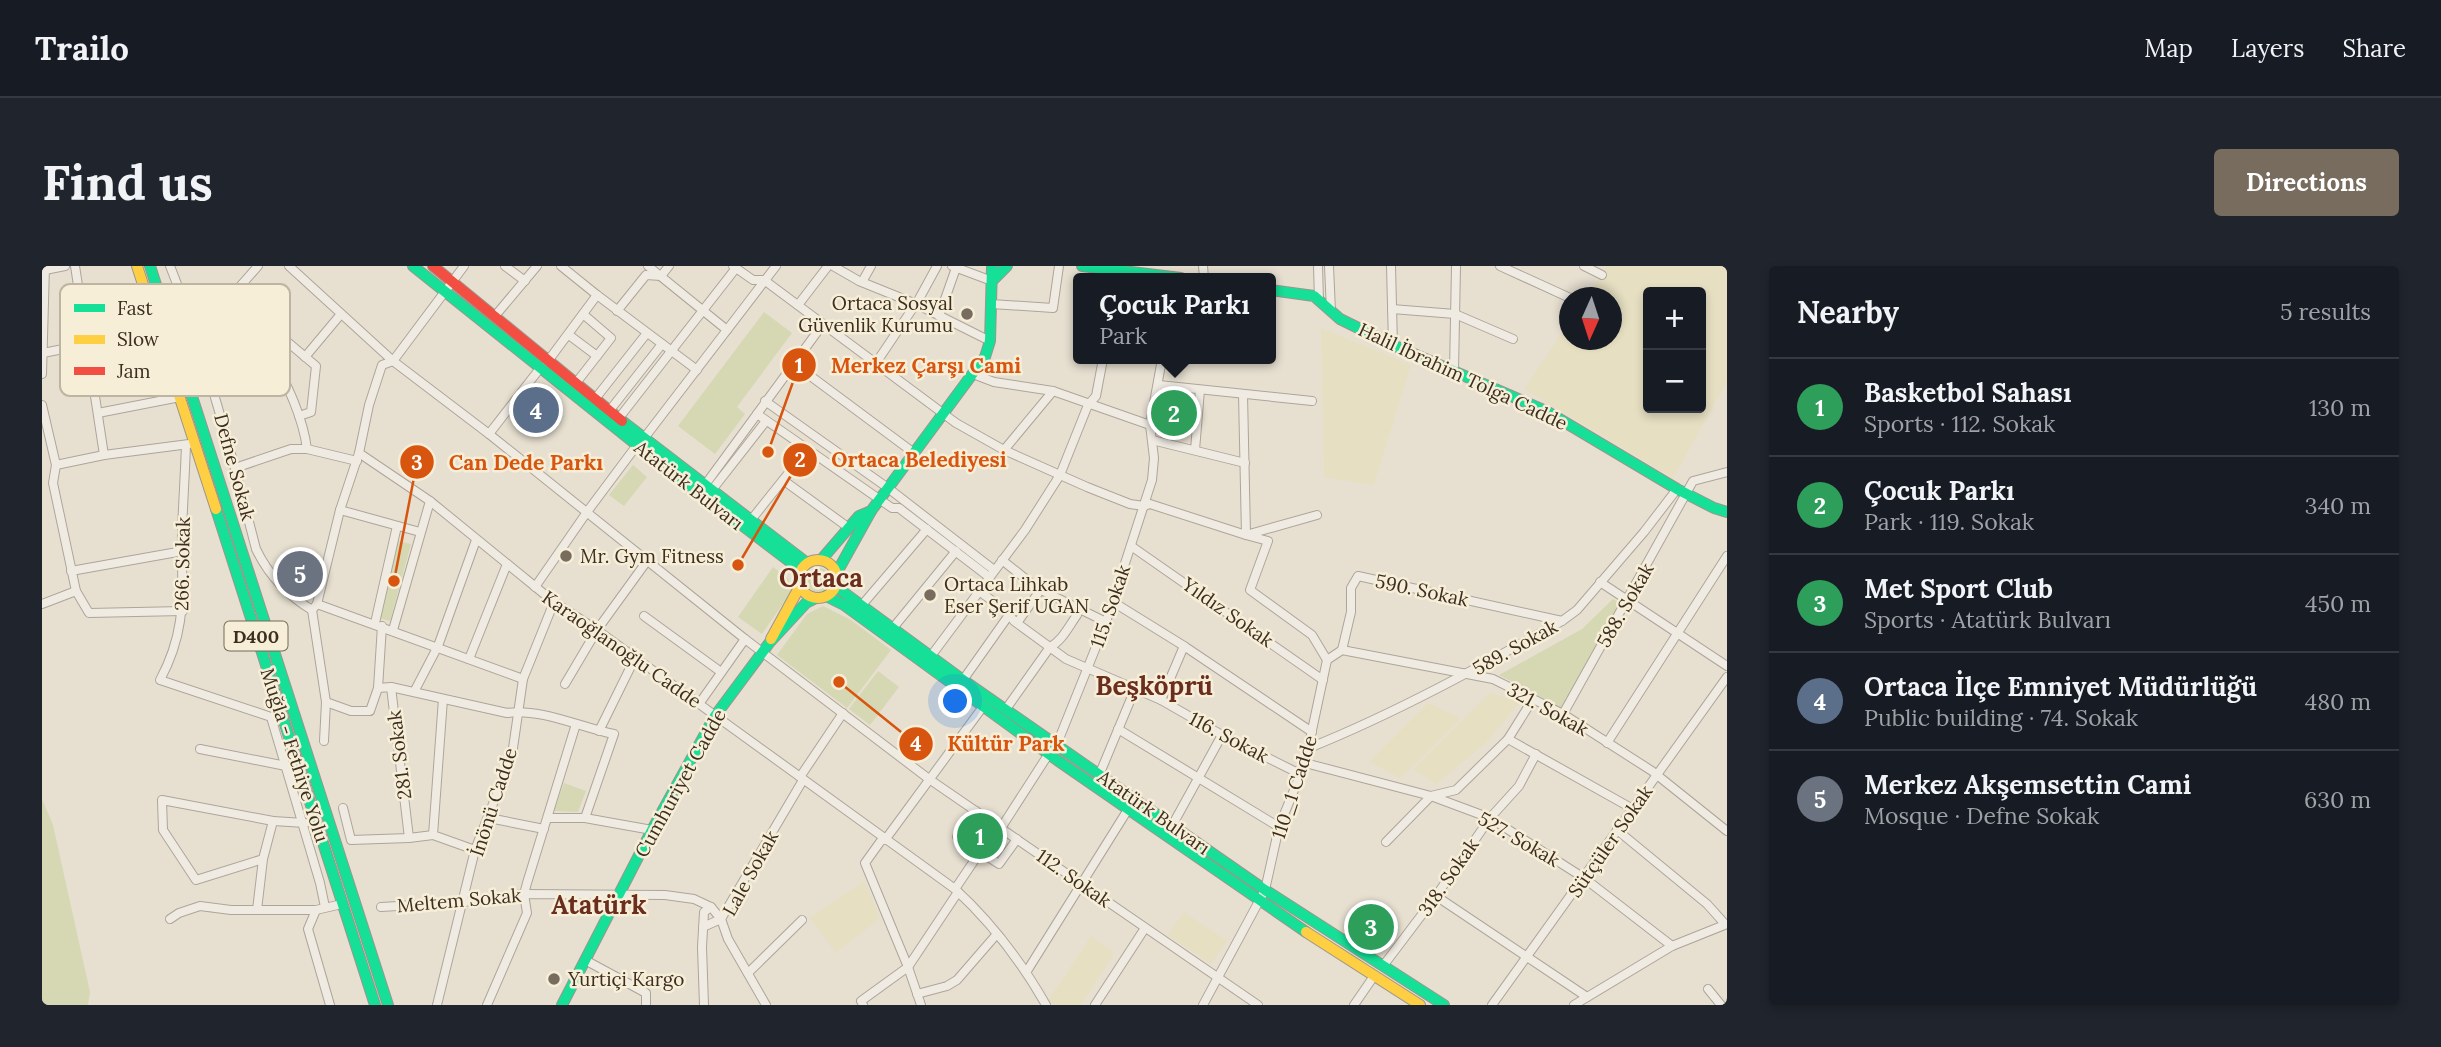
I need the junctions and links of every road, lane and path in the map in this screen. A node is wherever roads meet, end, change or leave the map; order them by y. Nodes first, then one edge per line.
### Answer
1 (65, 266) edge
2 (75, 266) edge
3 (137, 266) edge
4 (150, 266) edge
5 (170, 266) edge
6 (258, 266) edge
7 (289, 266) edge
8 (413, 266) edge
9 (433, 266) edge
10 (464, 266) edge
11 (505, 266) edge
12 (537, 266) edge
13 (561, 266) edge
14 (648, 266) edge
15 (668, 266) edge
16 (776, 266) edge
17 (871, 266) edge
18 (937, 266) edge
19 (992, 266) edge
20 (1007, 266) edge
21 (1059, 266) edge
22 (1082, 266) edge
23 (1318, 266) edge
24 (1329, 266) edge
25 (1391, 266) edge
26 (1456, 266) edge
27 (1500, 266) edge
28 (1584, 266) edge
29 (735, 267) edge
30 (827, 267) edge
31 (954, 267) edge
32 (45, 268) edge
33 (1111, 273) edge
34 (1602, 275) dead end
35 (661, 276) junction
36 (452, 281) junction
37 (525, 281) junction
38 (764, 281) junction
39 (992, 281) junction
40 (862, 282) junction
41 (43, 283) edge
42 (78, 284) edge
43 (143, 284) edge
44 (156, 284) edge
45 (177, 284) edge
46 (243, 284) edge
47 (1276, 290) edge
48 (445, 291) junction
49 (1559, 293) edge
50 (597, 295) junction
51 (1319, 300) junction
52 (916, 304) junction
53 (991, 304) junction
54 (798, 305) junction
55 (1392, 309) junction
56 (617, 311) junction
57 (703, 311) junction
58 (1331, 311) junction
59 (341, 314) junction
60 (583, 314) junction
61 (1455, 314) junction
62 (495, 316) junction
63 (940, 316) junction
64 (822, 324) junction
65 (727, 330) junction
66 (647, 334) junction
67 (569, 335) junction
68 (1513, 339) dead end
69 (990, 341) junction
70 (662, 344) junction
71 (290, 345) edge
72 (1393, 345) junction
73 (671, 351) junction
74 (43, 352) edge
75 (597, 356) junction
76 (305, 357) junction
77 (393, 361) junction
78 (793, 363) junction
79 (876, 363) junction
80 (545, 364) junction
81 (1102, 364) edge
82 (1161, 364) edge
83 (697, 370) junction
84 (1454, 371) junction
85 (42, 374) edge
86 (973, 374) junction
87 (576, 383) junction
88 (1159, 385) junction
89 (1200, 390) junction
90 (1053, 391) junction
91 (1243, 394) junction
92 (95, 396) edge
93 (192, 396) edge
94 (216, 396) edge
95 (290, 396) edge
96 (180, 397) joint
97 (595, 399) junction
98 (765, 401) junction
99 (1312, 401) dead end
100 (42, 405) edge
101 (1088, 405) junction
102 (610, 410) junction
103 (98, 413) junction
104 (757, 414) junction
105 (944, 415) junction
106 (299, 416) junction
107 (619, 418) junction
108 (766, 421) junction
109 (1150, 425) junction
110 (489, 434) junction
111 (1152, 440) junction
112 (641, 441) junction
113 (191, 444) junction
114 (307, 449) junction
115 (807, 450) junction
116 (1004, 450) junction
117 (1195, 450) junction
118 (914, 453) junction
119 (104, 455) junction
120 (358, 457) junction
121 (1245, 463) junction
122 (56, 465) junction
123 (726, 465) junction
124 (235, 468) junction
125 (1727, 472) edge
126 (1060, 475) junction
127 (783, 480) junction
128 (708, 487) junction
129 (888, 488) junction
130 (1682, 492) junction
131 (880, 499) junction
132 (430, 501) junction
133 (1144, 506) junction
134 (892, 508) junction
135 (340, 510) junction
136 (871, 511) junction
137 (587, 512) junction
138 (1727, 512) edge
139 (1317, 515) dead end
140 (751, 520) junction
141 (397, 526) junction
142 (849, 528) junction
143 (927, 529) junction
144 (420, 532) junction
145 (1246, 535) junction
146 (476, 540) junction
147 (1131, 546) junction
148 (183, 551) junction
149 (956, 551) junction
150 (1727, 556) edge
151 (821, 560) junction
152 (647, 561) junction
153 (1002, 561) junction
154 (807, 563) junction
155 (507, 564) junction
156 (71, 571) junction
157 (992, 573) junction
158 (800, 580) junction
159 (835, 580) junction
160 (1600, 582) junction
161 (535, 587) junction
162 (1041, 589) junction
163 (76, 591) junction
164 (979, 591) junction
165 (821, 597) junction
166 (1628, 600) junction
167 (554, 602) junction
168 (1112, 602) junction
169 (42, 604) edge
170 (862, 605) junction
171 (1074, 606) junction
172 (315, 607) junction
173 (183, 611) junction
174 (1009, 615) junction
175 (644, 616) dead end
176 (1562, 621) junction
177 (1106, 622) junction
178 (1017, 623) junction
179 (379, 625) junction
180 (893, 628) junction
181 (393, 630) junction
182 (597, 630) junction
183 (1678, 633) junction
184 (745, 639) junction
185 (769, 642) junction
186 (438, 646) junction
187 (1184, 646) junction
188 (1050, 647) junction
189 (1342, 650) junction
190 (762, 652) junction
191 (931, 656) junction
192 (635, 658) junction
193 (469, 659) junction
194 (1327, 660) junction
195 (1088, 666) junction
196 (1727, 666) edge
197 (721, 672) junction
198 (1466, 674) junction
199 (1727, 677) edge
200 (523, 679) junction
201 (963, 680) junction
202 (1323, 680) junction
203 (565, 684) dead end
204 (391, 687) junction
205 (378, 688) junction
206 (1135, 689) junction
207 (414, 692) junction
208 (443, 699) junction
209 (1534, 699) junction
210 (1161, 700) junction
211 (326, 702) junction
212 (699, 704) junction
213 (982, 708) junction
214 (1006, 709) junction
215 (517, 712) junction
216 (843, 713) junction
217 (1563, 714) junction
218 (715, 716) junction
219 (576, 724) junction
220 (1118, 729) junction
221 (599, 731) junction
222 (1312, 732) junction
223 (1222, 735) junction
224 (1508, 739) junction
225 (324, 741) dead end
226 (1607, 743) junction
227 (1057, 744) junction
228 (1309, 748) junction
229 (200, 749) dead end
230 (1536, 754) junction
231 (1048, 755) junction
232 (1305, 763) junction
233 (286, 765) junction
234 (1100, 774) junction
235 (1300, 774) junction
236 (1657, 775) junction
237 (1200, 777) junction
238 (802, 779) junction
239 (929, 779) junction
240 (1431, 796) junction
241 (343, 808) dead end
242 (1633, 809) junction
243 (976, 811) junction
244 (1127, 811) junction
245 (489, 818) junction
246 (548, 818) junction
247 (585, 818) junction
248 (1490, 818) junction
249 (273, 821) junction
250 (317, 822) junction
251 (303, 823) junction
252 (1173, 824) junction
253 (1279, 827) junction
254 (1000, 828) junction
255 (544, 829) junction
256 (652, 830) junction
257 (1617, 830) junction
258 (1727, 831) edge
259 (433, 835) junction
260 (410, 838) junction
261 (884, 839) junction
262 (1017, 839) junction
263 (1386, 842) dead end
264 (475, 850) junction
265 (980, 852) junction
266 (263, 859) junction
267 (1584, 878) junction
268 (1083, 883) junction
269 (1265, 890) junction
270 (956, 891) junction
271 (524, 894) junction
272 (620, 894) junction
273 (1436, 896) junction
274 (1259, 901) junction
275 (464, 902) junction
276 (342, 904) junction
277 (382, 907) dead end
278 (710, 907) junction
279 (320, 909) junction
280 (257, 910) junction
281 (170, 919) dead end
282 (721, 919) junction
283 (802, 920) dead end
284 (1726, 924) edge
285 (703, 927) junction
286 (1145, 928) junction
287 (996, 935) junction
288 (1672, 946) junction
289 (1527, 957) junction
290 (585, 960) junction
291 (1383, 966) junction
292 (908, 967) junction
293 (1027, 971) junction
294 (748, 972) junction
295 (1374, 976) junction
296 (1217, 978) junction
297 (1708, 989) dead end
298 (917, 994) junction
299 (1587, 997) junction
300 (862, 1003) edge
301 (330, 1005) edge
302 (375, 1005) edge
303 (387, 1005) edge
304 (437, 1005) edge
305 (487, 1005) edge
306 (562, 1005) edge
307 (646, 1005) edge
308 (704, 1005) edge
309 (766, 1005) edge
310 (921, 1005) edge
311 (1046, 1005) edge
312 (1095, 1005) edge
313 (1203, 1005) edge
314 (1258, 1005) edge
315 (1354, 1005) edge
316 (1420, 1005) edge
317 (1444, 1005) edge
318 (1492, 1005) edge
319 (1574, 1005) edge
320 (1721, 1005) edge

1 - 32 street
2 - 42 street
3 - 43 main road, Muğla - Fethiye Yolu / D400
4 - 44 main road, Muğla - Fethiye Yolu / D400
5 - 45 street, Defne Sokak
6 - 46 street
7 - 59 street, 112. Sokak
8 - 48 main road, Atatürk Bulvarı
9 - 36 main road, Atatürk Bulvarı
10 - 36 street
11 - 37 street
12 - 37 street
13 - 50 street
14 - 35 street
15 - 35 street
16 - 38 street
17 - 40 street
18 - 52 street
19 - 39 main road
20 - 39 main road
21 - 53 street
22 - 33 main road
23 - 51 street
24 - 58 street
25 - 55 street
26 - 61 street
27 - 49 street
28 - 34 street
29 - 38 street
29 - 57 street
30 - 40 street
30 - 54 street
31 - 39 street
31 - 63 street
32 - 41 street
35 - 56 street
35 - 57 street
36 - 48 street
36 - 62 main road, Atatürk Bulvarı
37 - 62 street
38 - 54 street
38 - 65 street
39 - 53 main road
40 - 52 street
41 - 74 street
47 - 51 main road, Halil İbrahim Tolga Cadde
48 - 77 street
48 - 80 main road, Atatürk Bulvarı
50 - 56 street
50 - 60 street
51 - 58 main road, Halil İbrahim Tolga Cadde
52 - 63 street
52 - 79 street
53 - 69 main road
54 - 64 street
55 - 61 street
55 - 72 street
56 - 66 street
57 - 65 street
57 - 73 street
58 - 72 main road, Halil İbrahim Tolga Cadde
59 - 76 street
59 - 77 street, 112. Sokak
60 - 67 street
60 - 75 street
61 - 68 street
61 - 84 street
62 - 80 main road, Atatürk Bulvarı
63 - 69 street
64 - 78 street
64 - 79 street
65 - 83 street
66 - 70 street
66 - 97 street
67 - 75 street
67 - 80 street
69 - 86 main road
70 - 73 street
70 - 102 street
71 - 76 street
72 - 84 main road, Halil İbrahim Tolga Cadde
73 - 83 street
73 - 107 street
74 - 85 street
75 - 87 street
76 - 106 street
77 - 110 street, 112. Sokak
77 - 120 street
78 - 98 street
78 - 118 street
79 - 105 street
80 - 87 main road, Atatürk Bulvarı
80 - 110 street
80 - 112 main road, Atatürk Bulvarı
81 - 101 street
82 - 88 street
83 - 112 street
84 - 130 main road, Halil İbrahim Tolga Cadde
86 - 90 street
86 - 105 main road
87 - 97 main road, Atatürk Bulvarı
88 - 89 street
88 - 109 street
89 - 91 street
89 - 117 street
90 - 101 street
90 - 116 street
91 - 99 street
91 - 121 street
92 - 103 street
93 - 303 main road, Muğla - Fethiye Yolu / D400
94 - 124 street, Defne Sokak
95 - 106 street
96 - 103 street
96 - 113 main road, Muğla - Fethiye Yolu / D400
97 - 102 main road, Atatürk Bulvarı
98 - 104 street
98 - 129 street
100 - 122 street
101 - 109 street
101 - 126 street
102 - 107 main road, Atatürk Bulvarı
103 - 119 street
104 - 108 street
104 - 123 street
105 - 116 street
105 - 118 main road
106 - 114 street
107 - 112 main road, Atatürk Bulvarı
108 - 115 street
108 - 123 street
109 - 111 street, 115. Sokak
110 - 137 street, 112. Sokak
111 - 117 street
111 - 133 street, 115. Sokak
112 - 128 main road, Atatürk Bulvarı
112 - 137 street
112 - 158 main road, Atatürk Bulvarı
113 - 119 street
113 - 148 street, 266. Sokak
113 - 250 main road, Muğla - Fethiye Yolu / D400
114 - 120 street
114 - 124 street
115 - 127 street
115 - 131 street
116 - 126 street
117 - 121 street
118 - 129 main road
119 - 122 street
120 - 132 street, Karaoğlanoğlu Cadde
120 - 135 street
121 - 145 street
122 - 156 street
123 - 128 street
124 - 172 street, Defne Sokak
125 - 130 street
126 - 133 street
126 - 153 street
127 - 140 street
127 - 142 street
128 - 140 main road, Atatürk Bulvarı
129 - 131 main road
129 - 157 street
130 - 138 main road, Halil İbrahim Tolga Cadde
130 - 160 street, 589. Sokak
130 - 166 street, 588. Sokak
131 - 134 street
131 - 136 main road
132 - 144 street
132 - 146 street, Karaoğlanoğlu Cadde
133 - 145 street
133 - 147 street, 115. Sokak
134 - 136 street
134 - 143 street
135 - 141 street
135 - 172 street
136 - 142 main road
136 - 159 main road
137 - 152 street, 112. Sokak
137 - 161 street
139 - 145 street
140 - 154 main road, Atatürk Bulvarı
141 - 144 street
141 - 179 street, 281. Sokak
142 - 151 main road
143 - 149 street
143 - 170 street
144 - 181 street
145 - 194 street
146 - 155 street, Karaoğlanoğlu Cadde
146 - 186 street
147 - 168 street, 115. Sokak
147 - 202 street, Yıldız Sokak
148 - 156 street
148 - 173 street, 266. Sokak
149 - 157 street
149 - 180 street
150 - 183 street
151 - 154 main road
151 - 159 main road
152 - 182 street
152 - 184 street, 112. Sokak
153 - 157 street
153 - 162 street
154 - 158 main road
155 - 161 street, Karaoğlanoğlu Cadde
155 - 193 street
156 - 163 street
157 - 164 street
158 - 165 main road
158 - 185 main road, Cumhuriyet Cadde
159 - 165 main road
159 - 170 main road, Atatürk Bulvarı
160 - 166 street
160 - 176 street, 589. Sokak
161 - 167 street, Karaoğlanoğlu Cadde
162 - 171 street
162 - 178 street
163 - 169 street
163 - 173 street
164 - 174 street, 116. Sokak
164 - 191 street
165 - 185 main road, Cumhuriyet Cadde
165 - 213 main road, Atatürk Bulvarı
166 - 183 street
166 - 217 street, 588. Sokak
167 - 182 street, Karaoğlanoğlu Cadde
167 - 200 street, İnönü Cadde
168 - 177 street, 115. Sokak
168 - 187 street
170 - 180 main road, Atatürk Bulvarı
171 - 177 street
171 - 188 street
172 - 179 street
172 - 211 street
173 - 233 street, 266. Sokak
174 - 178 street, 116. Sokak
174 - 201 street
175 - 197 street
176 - 189 street, 590. Sokak
176 - 198 street, 589. Sokak
177 - 195 street, 115. Sokak
178 - 188 street, 116. Sokak
179 - 181 street
179 - 205 street, 281. Sokak
180 - 191 main road, Atatürk Bulvarı
181 - 186 street
182 - 192 street, Karaoğlanoğlu Cadde
182 - 203 street
183 - 196 street
183 - 226 street
184 - 190 street, 112. Sokak
184 - 197 street
185 - 190 main road, Cumhuriyet Cadde
186 - 193 street
186 - 207 street
187 - 210 street
187 - 222 street
188 - 195 street, 116. Sokak
188 - 214 street
189 - 194 street
189 - 198 street, 321. Sokak
190 - 216 street, 112. Sokak
190 - 218 main road, Cumhuriyet Cadde
191 - 201 main road, Atatürk Bulvarı
192 - 212 street, Karaoğlanoğlu Cadde
192 - 221 street
193 - 200 street
194 - 202 street, 110_1 Cadde
195 - 206 street, 116. Sokak
195 - 227 street, 115. Sokak
197 - 212 street
198 - 209 street, 321. Sokak
198 - 228 street, 589. Sokak
199 - 236 street, Sütçüler Sokak
200 - 215 street, İnönü Cadde
201 - 214 main road, Atatürk Bulvarı
202 - 222 street, 110_1 Cadde
204 - 205 street, 281. Sokak
204 - 207 street
204 - 260 street, 281. Sokak
205 - 211 street
206 - 210 street, 116. Sokak
206 - 220 street
207 - 208 street
208 - 215 street
208 - 259 street
209 - 217 street, 321. Sokak
209 - 224 street
210 - 223 street, 116. Sokak
211 - 225 street
212 - 218 street, Karaoğlanoğlu Cadde
213 - 231 main road, Atatürk Bulvarı
213 - 239 street
214 - 227 main road, Atatürk Bulvarı
215 - 219 street
215 - 245 street, İnönü Cadde
216 - 238 street, Lale Sokak
216 - 239 street, 112. Sokak
217 - 226 street, 321. Sokak
218 - 238 street, Karaoğlanoğlu Cadde
218 - 256 main road, Cumhuriyet Cadde
219 - 221 street
219 - 246 street
220 - 234 street
220 - 237 street
221 - 247 street
222 - 228 street, 110_1 Cadde
223 - 235 street, 116. Sokak
223 - 237 street
224 - 230 street
224 - 240 street
226 - 236 street, 321. Sokak
227 - 234 main road, Atatürk Bulvarı
228 - 232 street, 110_1 Cadde
229 - 233 street
230 - 242 street
230 - 248 street, 318. Sokak
231 - 244 main road, Atatürk Bulvarı
231 - 254 street
232 - 235 street, 110_1 Cadde
232 - 240 street, 527. Sokak
233 - 251 street
234 - 252 main road, Atatürk Bulvarı
235 - 253 street, 110_1 Cadde
236 - 242 street, Sütçüler Sokak
236 - 258 street, 321. Sokak
237 - 252 street
237 - 253 street
238 - 261 street, Karaoğlanoğlu Cadde
238 - 282 street, Lale Sokak
239 - 243 street, 112. Sokak
239 - 261 street
240 - 248 street, 527. Sokak
240 - 263 street
241 - 260 street
242 - 257 street, Sütçüler Sokak
243 - 254 street, 112. Sokak
243 - 265 street
244 - 268 street
244 - 274 main road, Atatürk Bulvarı
245 - 255 street
245 - 264 street, İnönü Cadde
246 - 247 street
246 - 255 street
247 - 256 street
248 - 267 street, 527. Sokak
248 - 273 street, 318. Sokak
249 - 251 street
249 - 266 street
249 - 266 street
250 - 251 street
250 - 276 main road, Muğla - Fethiye Yolu / D400
251 - 279 street
252 - 269 main road, Atatürk Bulvarı
253 - 269 street, 110_1 Cadde
254 - 262 street, 112. Sokak
255 - 271 street
256 - 272 main road, Cumhuriyet Cadde
257 - 267 street, Sütçüler Sokak
257 - 284 street
259 - 260 street
259 - 264 street
261 - 270 street, Karaoğlanoğlu Cadde
261 - 292 street
262 - 265 street
262 - 268 street, 112. Sokak
264 - 275 street, İnönü Cadde
265 - 270 street
266 - 280 street
267 - 288 street, 527. Sokak
267 - 289 street, Sütçüler Sokak
268 - 286 street, 112. Sokak
268 - 293 street
269 - 274 street, 110_1 Cadde
269 - 291 main road, Atatürk Bulvarı
270 - 287 street, Karaoğlanoğlu Cadde
270 - 292 street
271 - 272 street, Meltem Sokak
271 - 275 street, Meltem Sokak
271 - 305 street
272 - 278 street, Meltem Sokak
272 - 290 main road, Cumhuriyet Cadde
273 - 289 street
273 - 291 street, 318. Sokak
274 - 295 main road, Atatürk Bulvarı
274 - 296 street, 110_1 Cadde
275 - 277 street, Meltem Sokak
275 - 304 street, İnönü Cadde
276 - 279 street
276 - 302 main road, Muğla - Fethiye Yolu / D400
278 - 282 street
278 - 285 street
279 - 280 street
279 - 301 street
280 - 281 street
282 - 285 street
282 - 294 street, Lale Sokak
283 - 294 street
284 - 288 street
285 - 308 street
286 - 296 street, 112. Sokak
286 - 312 street
287 - 293 street, Karaoğlanoğlu Cadde
287 - 298 street
288 - 299 street
289 - 299 street
289 - 318 street, Sütçüler Sokak
290 - 306 main road, Cumhuriyet Cadde
290 - 307 street
291 - 317 main road, Atatürk Bulvarı
292 - 298 street
292 - 300 street
293 - 311 street, Karaoğlanoğlu Cadde
294 - 309 street, Lale Sokak
295 - 315 street
295 - 316 main road, Atatürk Bulvarı
296 - 313 street, 110_1 Cadde
296 - 314 street, 112. Sokak
297 - 320 street
298 - 310 street
299 - 319 street

